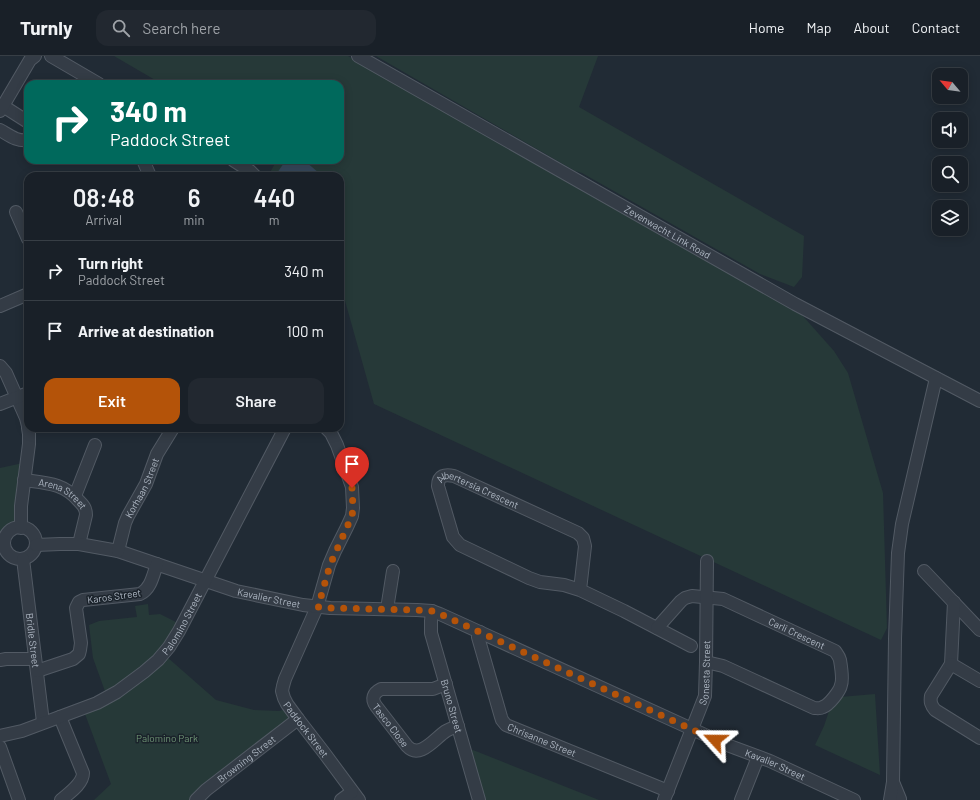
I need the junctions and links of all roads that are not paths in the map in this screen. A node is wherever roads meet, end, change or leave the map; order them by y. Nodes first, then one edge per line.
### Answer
1 (35, 56) edge
2 (52, 56) edge
3 (358, 56) edge
4 (92, 80) edge
5 (1, 108) edge
6 (24, 120) edge
7 (0, 130) edge
8 (24, 140) edge
9 (239, 164) edge
10 (251, 172) edge
11 (16, 212) dead end
12 (24, 231) edge
13 (24, 296) edge
14 (0, 306) edge
15 (0, 366) edge
16 (936, 378) junction
17 (23, 395) edge
18 (980, 401) edge
19 (0, 404) edge
20 (29, 432) edge
21 (171, 432) edge
22 (283, 432) edge
23 (329, 432) edge
24 (96, 445) dead end
25 (24, 480) junction
26 (75, 496) junction
27 (21, 528) junction
28 (2, 544) edge
29 (79, 544) junction
30 (36, 546) junction
31 (118, 551) junction
32 (23, 559) junction
33 (707, 561) dead end
34 (157, 564) junction
35 (393, 571) dead end
36 (924, 571) dead end
37 (205, 580) junction
38 (580, 590) junction
39 (707, 598) junction
40 (954, 602) junction
41 (318, 607) junction
42 (387, 609) junction
43 (432, 611) junction
44 (657, 628) junction
45 (980, 630) edge
46 (480, 632) junction
47 (691, 646) dead end
48 (0, 660) edge
49 (706, 662) junction
50 (951, 664) junction
51 (36, 665) junction
52 (980, 681) edge
53 (446, 684) junction
54 (60, 717) junction
55 (298, 719) junction
56 (43, 722) junction
57 (458, 726) junction
58 (692, 730) junction
59 (0, 736) edge
60 (980, 738) edge
61 (0, 747) edge
62 (758, 757) junction
63 (356, 796) edge
64 (666, 796) edge
65 (19, 800) edge
66 (61, 800) edge
67 (196, 800) edge
68 (342, 800) edge
69 (479, 800) edge
70 (741, 800) edge
71 (854, 800) edge
72 (895, 800) edge

1 - 5 street
2 - 4 street
3 - 16 street, Zevenwacht Link Road
5 - 6 street
7 - 8 street
9 - 10 street
11 - 12 street
13 - 14 street
15 - 17 street
16 - 18 street, Zevenwacht Link Road
16 - 72 street
17 - 19 street
20 - 25 street
21 - 31 street, Korhaan Street
22 - 37 street, Palomino Street
23 - 41 street, Paddock Street
24 - 26 street
25 - 26 street, Arena Street
25 - 27 street
26 - 29 street, Arena Street
27 - 28 street
27 - 30 street
28 - 32 street
29 - 30 street, Kavalier Street
29 - 31 street, Kavalier Street
30 - 32 street
31 - 34 street, Kavalier Street
32 - 51 street, Bridle Street
33 - 39 street, Sonesta Street
34 - 37 street, Kavalier Street
34 - 51 street, Karos Street
35 - 42 street
36 - 40 street
37 - 41 street, Kavalier Street
37 - 54 street, Palomino Street
38 - 38 street, Albertersia Crescent
38 - 44 street, Albertersia Crescent
39 - 44 street, Carli Crescent
39 - 49 street, Sonesta Street
39 - 49 street, Carli Crescent
40 - 45 street
40 - 50 street
41 - 42 street, Kavalier Street
41 - 55 street, Paddock Street
42 - 43 street, Kavalier Street
43 - 46 street, Kavalier Street
43 - 53 street, Bruno Street
44 - 47 street, Albertersia Crescent
46 - 58 street, Kavalier Street
46 - 64 street, Chrisanne Street
48 - 51 street
49 - 58 street, Sonesta Street
50 - 52 street
50 - 60 street
51 - 56 street, Bridle Street
53 - 57 street, Bruno Street
53 - 57 street, Tasco Close
54 - 56 street, Palomino Street
54 - 66 street
55 - 63 street, Paddock Street
55 - 67 street, Browning Street
56 - 59 street, Palomino Street
57 - 69 street, Bruno Street
58 - 62 street, Kavalier Street
58 - 64 street, Sonesta Street
61 - 65 street
62 - 70 street
62 - 71 street, Kavalier Street
63 - 68 street

